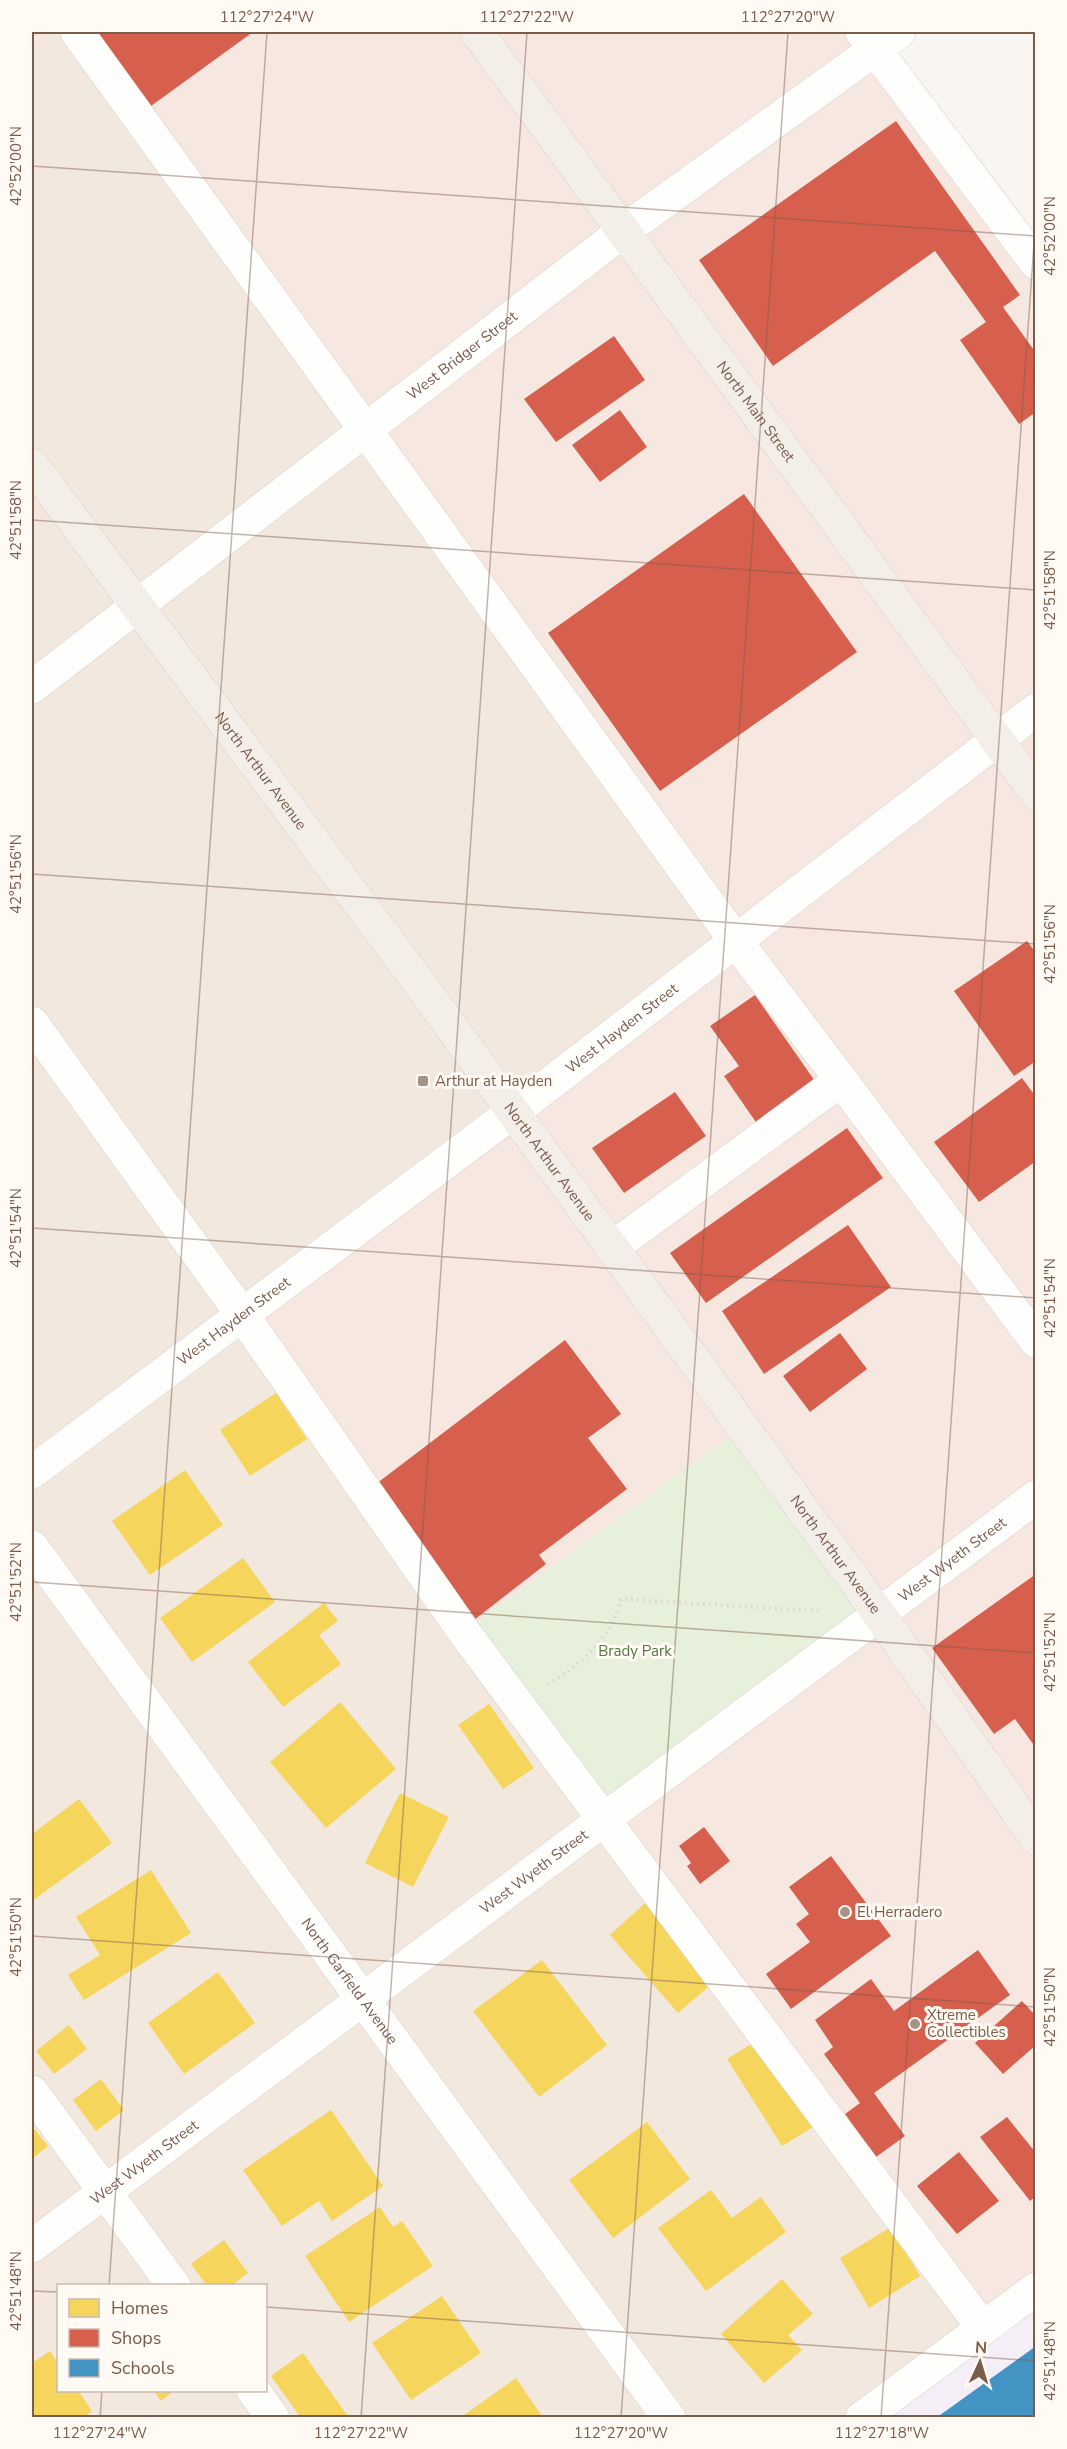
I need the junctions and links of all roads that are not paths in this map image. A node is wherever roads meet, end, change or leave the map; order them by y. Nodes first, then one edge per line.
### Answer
1 (77, 32) edge
2 (477, 32) edge
3 (879, 37) edge
4 (622, 232) junction
5 (1035, 264) edge
6 (368, 430) junction
7 (32, 465) edge
8 (136, 607) junction
9 (32, 687) edge
10 (1035, 710) edge
11 (996, 738) junction
12 (1035, 793) edge
13 (735, 940) junction
14 (32, 1023) edge
15 (841, 1080) junction
16 (513, 1112) junction
17 (612, 1248) junction
18 (243, 1316) junction
19 (1035, 1341) edge
20 (32, 1473) edge
21 (1035, 1497) edge
22 (32, 1547) edge
23 (879, 1614) junction
24 (603, 1820) junction
25 (1035, 1838) edge
26 (363, 1999) junction
27 (32, 2092) edge
28 (104, 2192) junction
29 (32, 2246) edge
30 (173, 2284) edge
31 (1035, 2289) edge
32 (983, 2328) junction
33 (254, 2392) edge
34 (273, 2418) edge
35 (669, 2418) edge
36 (862, 2418) edge

1 - 6 street
2 - 4 main road, North Main Street
3 - 4 street, West Bridger Street
3 - 5 street
4 - 6 street, West Bridger Street
4 - 11 main road, North Main Street
6 - 8 street, West Bridger Street
6 - 13 street
7 - 8 main road, North Arthur Avenue
8 - 9 street, West Bridger Street
8 - 16 main road, North Arthur Avenue
10 - 11 street, West Hayden Street
11 - 12 main road, North Main Street
11 - 13 street, West Hayden Street
13 - 15 street
13 - 16 street, West Hayden Street
14 - 18 street
15 - 17 street
15 - 19 street
16 - 17 main road, North Arthur Avenue
16 - 18 street, West Hayden Street
17 - 23 main road, North Arthur Avenue
18 - 20 street, West Hayden Street
18 - 24 street
21 - 23 street, West Wyeth Street
22 - 26 street, North Garfield Avenue
23 - 24 street, West Wyeth Street
23 - 25 main road, North Arthur Avenue
24 - 26 street, West Wyeth Street
24 - 32 street
26 - 28 street, West Wyeth Street
26 - 35 street, North Garfield Avenue
27 - 28 street
28 - 29 street, West Wyeth Street
28 - 30 street
31 - 32 street
32 - 36 street
33 - 34 street

